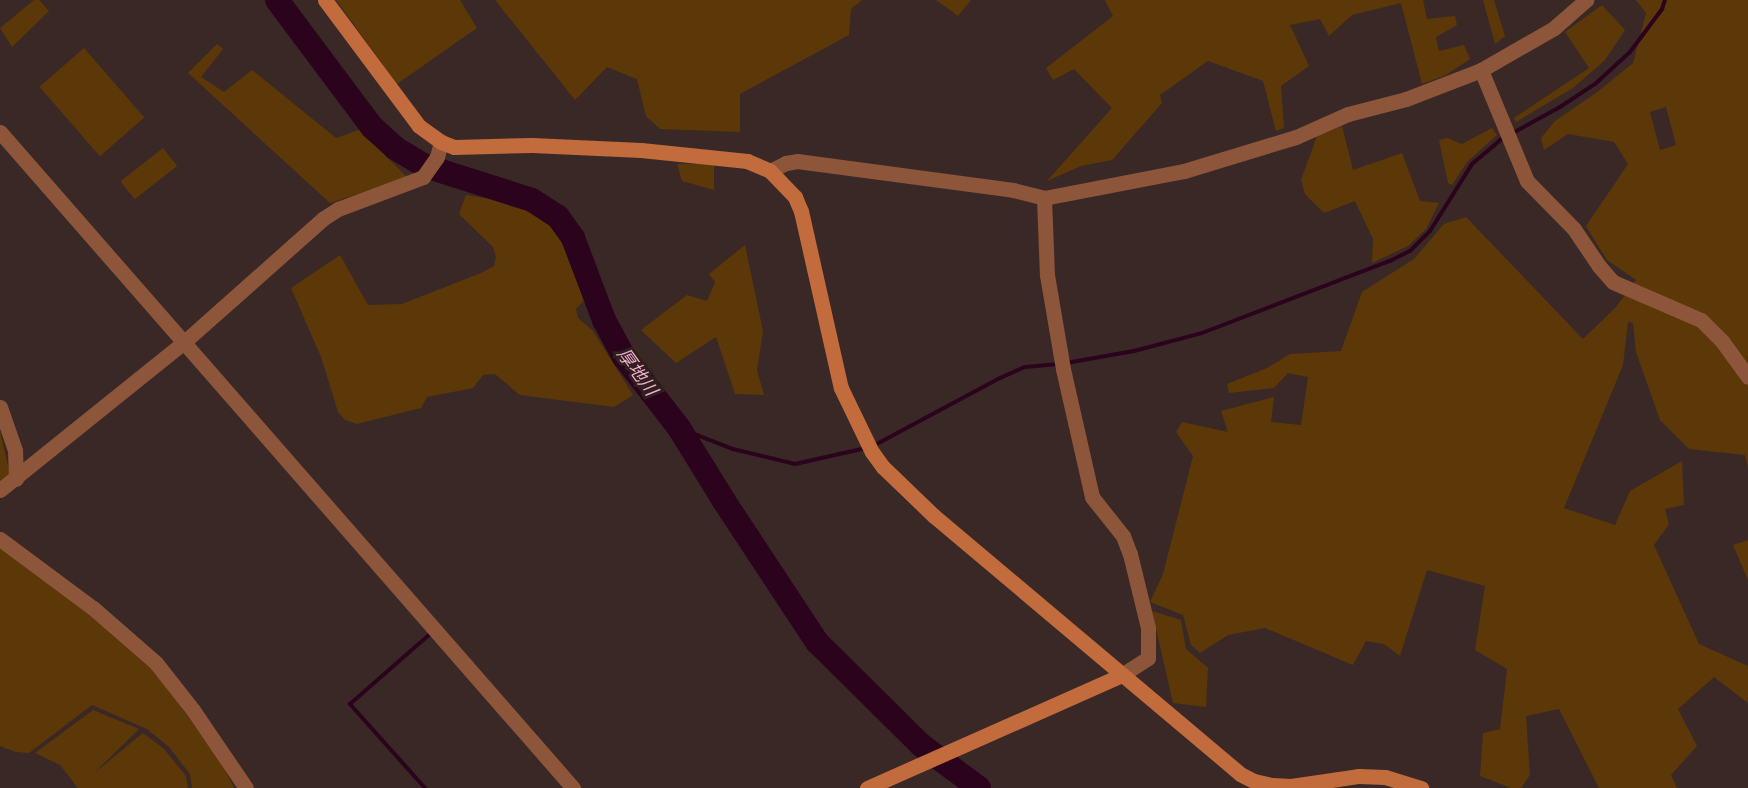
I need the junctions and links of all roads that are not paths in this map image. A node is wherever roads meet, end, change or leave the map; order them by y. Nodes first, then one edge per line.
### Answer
1 (325, 0) edge
2 (1586, 0) edge
3 (1481, 70) junction
4 (0, 132) edge
5 (441, 142) junction
6 (770, 171) junction
7 (1044, 198) junction
8 (186, 340) junction
9 (1748, 377) edge
10 (0, 407) edge
11 (16, 479) junction
12 (0, 490) edge
13 (0, 539) edge
14 (1122, 675) junction
15 (246, 788) edge
16 (573, 788) edge
17 (867, 788) edge
18 (1421, 788) edge

1 - 5 street
2 - 3 street
3 - 7 street
3 - 9 street
4 - 8 street
5 - 6 street
5 - 8 street
6 - 7 street
6 - 14 street
7 - 14 street
8 - 11 street
8 - 16 street
10 - 11 street
11 - 12 street
13 - 15 street
14 - 17 street
14 - 18 street

